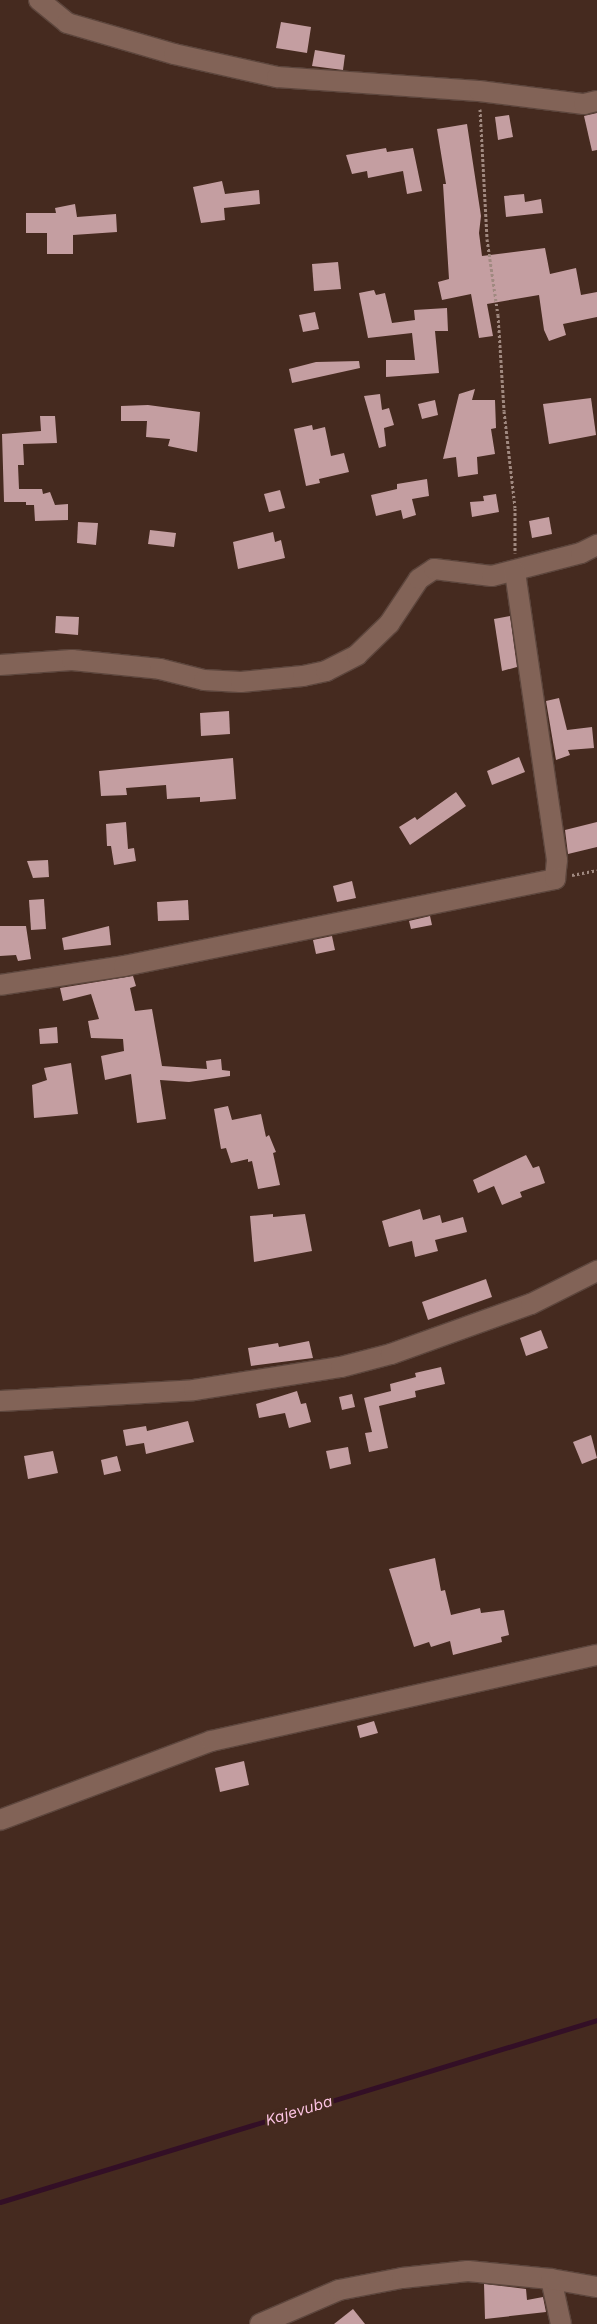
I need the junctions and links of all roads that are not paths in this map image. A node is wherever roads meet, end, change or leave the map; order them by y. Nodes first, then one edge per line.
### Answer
1 (39, 0) edge
2 (597, 101) edge
3 (597, 545) edge
4 (515, 572) junction
5 (0, 665) edge
6 (0, 985) edge
7 (597, 1271) edge
8 (0, 1401) edge
9 (597, 1655) edge
10 (0, 1820) edge
11 (551, 2279) junction
12 (597, 2288) edge
13 (260, 2324) edge
14 (561, 2324) edge

1 - 2 street
3 - 4 street
4 - 5 street
4 - 6 street
7 - 8 street
9 - 10 street
11 - 12 street
11 - 13 street
11 - 14 street

